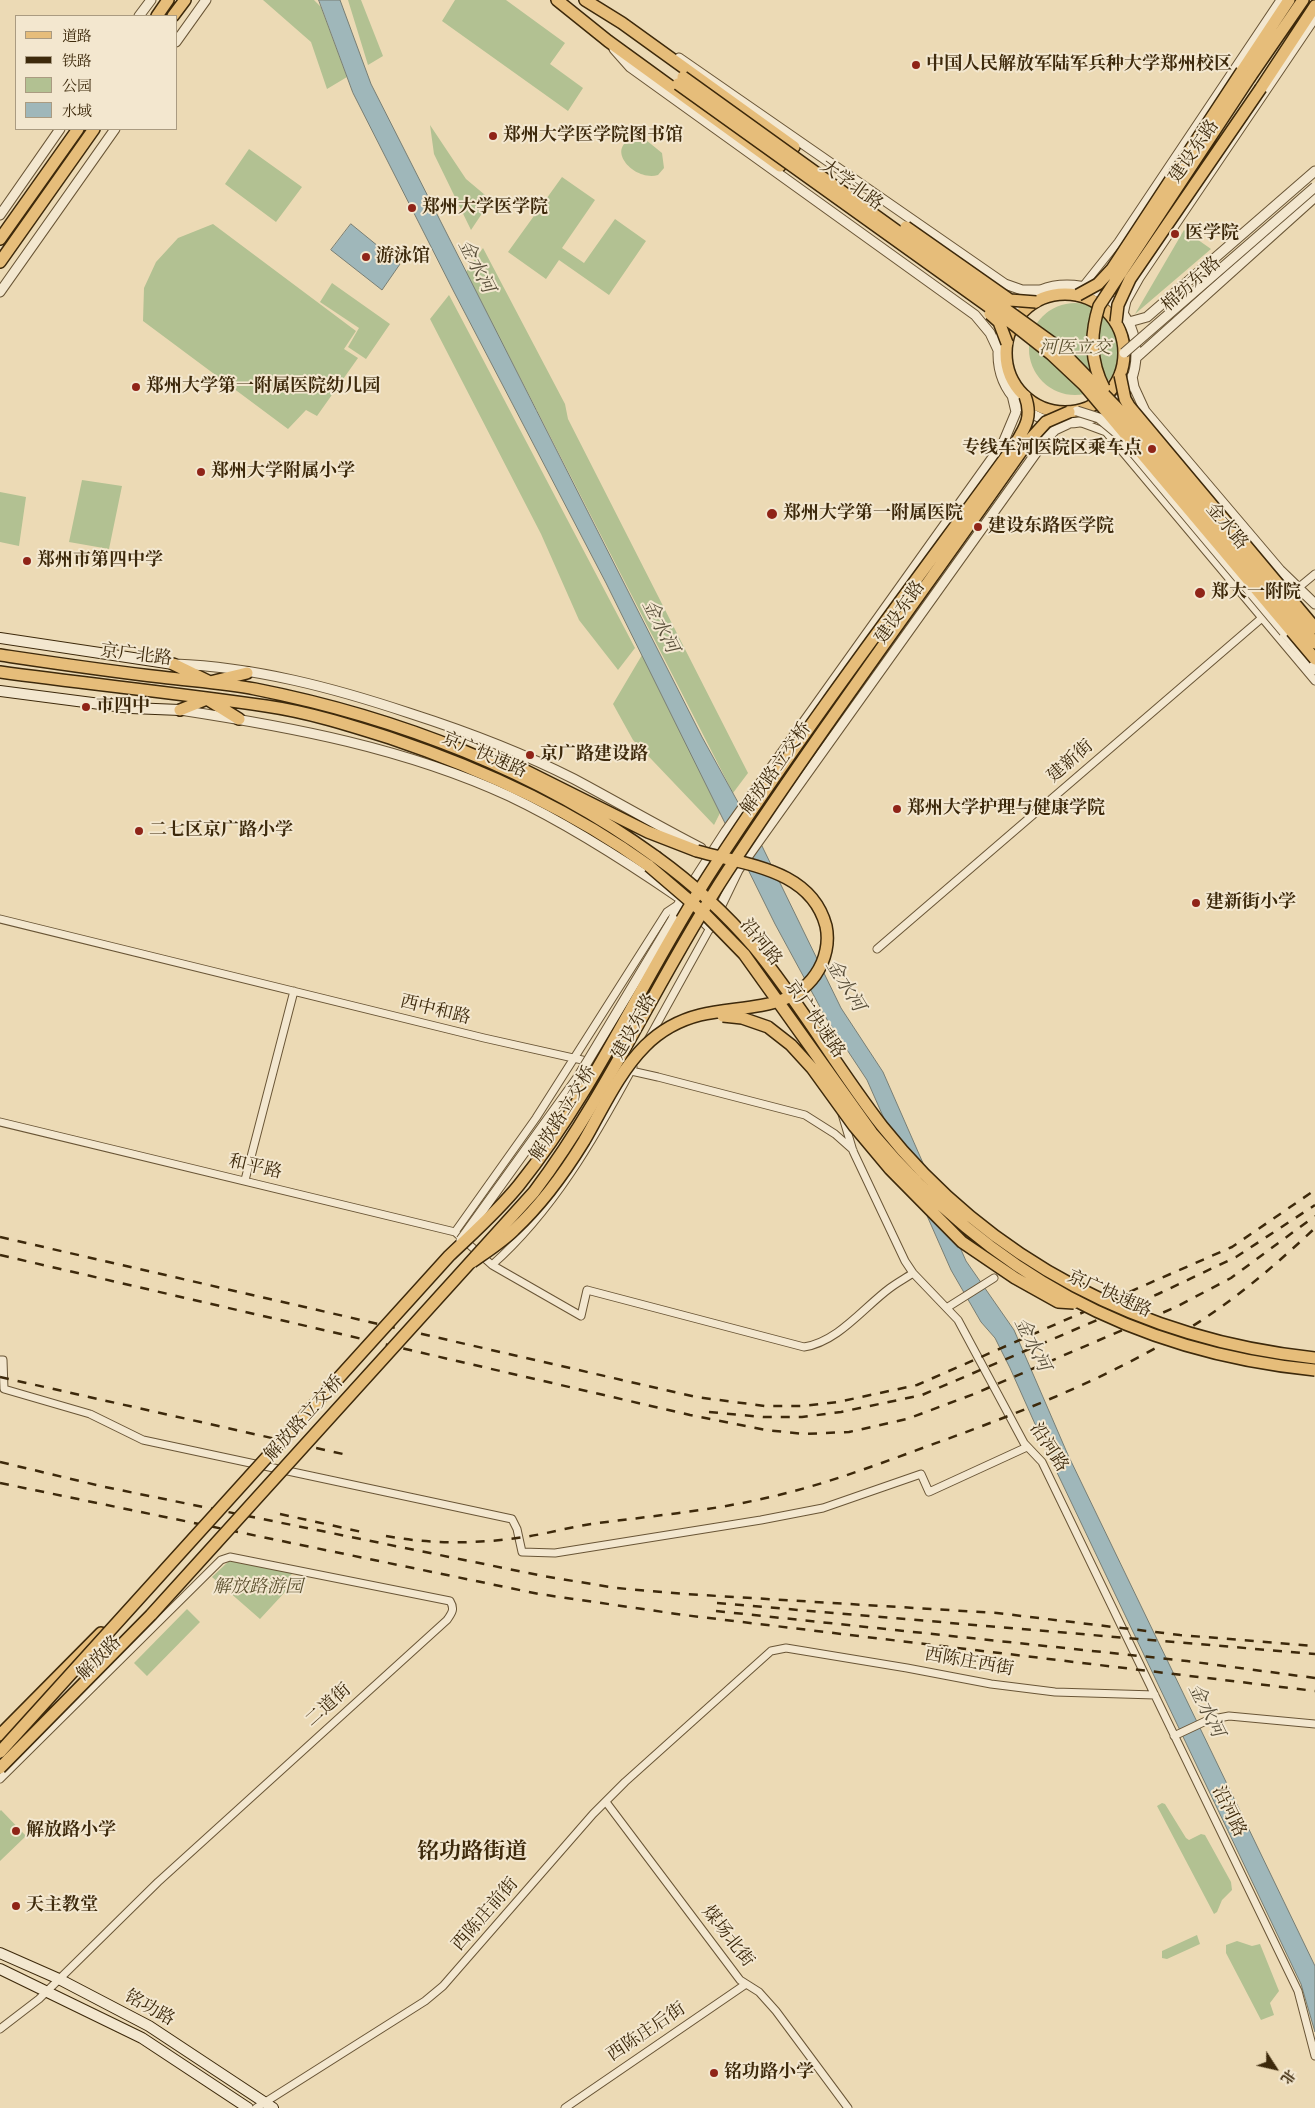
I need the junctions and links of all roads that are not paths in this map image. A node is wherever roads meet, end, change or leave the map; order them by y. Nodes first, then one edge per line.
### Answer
1 (151, 0) edge
2 (168, 0) edge
3 (185, 0) edge
4 (206, 0) edge
5 (557, 0) edge
6 (580, 0) edge
7 (584, 0) edge
8 (1280, 0) edge
9 (1289, 0) edge
10 (1303, 0) edge
11 (1315, 6) edge
12 (140, 15) edge
13 (158, 15) edge
14 (174, 15) edge
15 (1315, 19) edge
16 (622, 23) junction
17 (178, 39) edge
18 (608, 41) junction
19 (1246, 74) junction
20 (681, 80) junction
21 (59, 130) edge
22 (77, 130) edge
23 (93, 130) edge
24 (114, 130) edge
25 (1315, 171) edge
26 (1315, 187) edge
27 (1315, 197) edge
28 (0, 215) edge
29 (0, 239) edge
30 (0, 262) edge
31 (1081, 291) junction
32 (0, 292) edge
33 (1038, 296) junction
34 (1019, 317) junction
35 (1123, 320) junction
36 (1003, 347) junction
37 (1124, 353) junction
38 (1136, 358) junction
39 (1120, 375) junction
40 (1132, 376) junction
41 (1012, 395) junction
42 (1024, 396) junction
43 (1115, 413) junction
44 (1074, 417) junction
45 (1315, 574) edge
46 (1299, 587) junction
47 (1315, 604) edge
48 (1262, 618) junction
49 (1315, 628) edge
50 (0, 638) edge
51 (1315, 642) edge
52 (0, 656) edge
53 (1315, 659) edge
54 (172, 664) joint
55 (1315, 670) edge
56 (0, 672) edge
57 (247, 672) joint
58 (1315, 681) edge
59 (0, 691) edge
60 (268, 692) joint
61 (207, 699) junction
62 (265, 706) joint
63 (180, 710) junction
64 (239, 719) junction
65 (414, 732) junction
66 (712, 854) junction
67 (739, 868) junction
68 (680, 902) junction
69 (718, 915) junction
70 (0, 919) edge
71 (710, 928) junction
72 (878, 949) dead end
73 (294, 991) junction
74 (701, 1015) junction
75 (575, 1058) junction
76 (631, 1071) junction
77 (0, 1122) edge
78 (853, 1151) junction
79 (245, 1180) junction
80 (455, 1232) junction
81 (449, 1256) junction
82 (472, 1262) junction
83 (492, 1265) junction
84 (914, 1273) junction
85 (994, 1278) dead end
86 (1079, 1303) junction
87 (948, 1307) junction
88 (1315, 1353) edge
89 (1285, 1355) junction
90 (1315, 1358) edge
91 (0, 1360) edge
92 (1315, 1370) edge
93 (1027, 1447) junction
94 (221, 1560) joint
95 (140, 1595) junction
96 (778, 1649) joint
97 (1155, 1695) junction
98 (1315, 1724) edge
99 (1177, 1734) junction
100 (0, 1735) edge
101 (0, 1752) edge
102 (0, 1768) edge
103 (0, 1779) edge
104 (606, 1802) junction
105 (0, 1953) edge
106 (0, 1969) edge
107 (59, 1979) junction
108 (746, 1984) junction
109 (47, 1992) junction
110 (0, 2029) edge
111 (1315, 2056) edge
112 (260, 2105) edge
113 (248, 2108) edge
114 (273, 2108) edge
115 (565, 2108) edge
116 (848, 2108) edge

1 - 12 street
2 - 13 main road
3 - 14 main road
4 - 17 street
5 - 18 main road
5 - 20 main road, 大学北路
6 - 20 main road, 大学北路
7 - 16 main road
8 - 31 street
9 - 19 main road, 建设东路
10 - 19 main road
11 - 35 main road, 建设东路, bridge
15 - 35 street
16 - 33 street
16 - 33 main road, bridge
18 - 36 street
18 - 36 main road, bridge
19 - 31 main road, 建设东路, bridge
19 - 43 main road, bridge
20 - 34 main road, 大学北路, bridge
20 - 43 main road, 大学北路, bridge
21 - 28 street
22 - 29 main road
23 - 30 main road
24 - 32 street
25 - 35 street, 棉纺东路
26 - 37 street, bridge
27 - 38 street, 棉纺东路
31 - 33 main road
31 - 35 main road, bridge
33 - 34 main road
33 - 36 street
34 - 36 main road, bridge
34 - 43 main road, 大学北路, bridge
35 - 37 main road
35 - 38 street
36 - 41 street
36 - 42 main road
37 - 39 main road
38 - 40 street
39 - 44 main road, 解放路立交桥, bridge
39 - 49 main road, bridge
40 - 44 street, 建设东路
40 - 46 street
41 - 44 street
41 - 66 street, 建设东路
42 - 44 main road, bridge
42 - 81 main road, 解放路立交桥, bridge
43 - 51 main road, 金水路, bridge
43 - 53 main road, 金水路, bridge
44 - 48 street
44 - 55 street, bridge
44 - 67 street, 建设东路
44 - 82 main road, 解放路立交桥, bridge
45 - 46 street, 建新街
46 - 47 street
46 - 48 street, 建新街
48 - 58 street
48 - 72 street, 建新街
50 - 54 main road
52 - 60 main road, 京广北路
54 - 57 main road
56 - 61 main road, 京广北路
57 - 66 street
59 - 63 main road
60 - 65 main road, 京广快速路
61 - 62 main road, 京广北路
61 - 63 main road
61 - 64 main road
62 - 86 main road, 京广快速路, bridge
63 - 64 street
64 - 68 street
65 - 74 main road, bridge
65 - 89 main road, 京广快速路, bridge
66 - 67 street
66 - 68 street, 建设东路
67 - 69 street, 建设东路
68 - 71 street
68 - 75 street, 建设东路
68 - 81 street, 建设东路, bridge
69 - 71 street, 建设东路
69 - 78 street, 沿河路
70 - 73 street, 西中和路
71 - 76 street, 建设东路
73 - 75 street, 西中和路
73 - 79 street
74 - 82 main road, bridge
74 - 86 main road, bridge
75 - 76 street, 西中和路
75 - 80 street, 建设东路
76 - 78 street, 西中和路
76 - 83 street, 建设东路
77 - 79 street, 和平路
78 - 84 street, 沿河路
79 - 80 street, 和平路
80 - 83 street, 和平路
81 - 95 main road, 解放路立交桥, bridge
82 - 102 main road, 解放路立交桥, bridge
83 - 84 street, 和平路
84 - 87 street, 沿河路
85 - 87 street
86 - 92 main road, 京广快速路, bridge
87 - 93 street, 沿河路
88 - 89 main road, bridge
89 - 90 main road, 京广快速路, bridge
91 - 93 street
93 - 97 street, 沿河路
94 - 103 street, 解放路
94 - 107 street, 二道街
95 - 100 main road, bridge
95 - 101 main road, 解放路立交桥, bridge
96 - 97 street, 西陈庄西街
96 - 104 street, 西陈庄前街
97 - 99 street, 沿河路
98 - 99 street
99 - 111 street, 沿河路
104 - 108 street, 煤场北街
104 - 112 street, 西陈庄前街
105 - 107 main road, 铭功路
106 - 109 main road, 铭功路
107 - 109 street, 二道街
107 - 112 main road, 铭功路
108 - 115 street, 西陈庄后街
108 - 116 street, 煤场北街
109 - 110 street, 二道街
109 - 113 main road, 铭功路
112 - 114 main road, 铭功路

